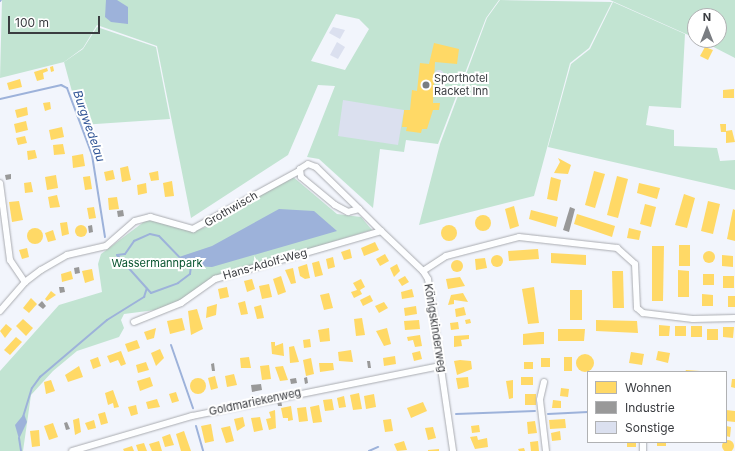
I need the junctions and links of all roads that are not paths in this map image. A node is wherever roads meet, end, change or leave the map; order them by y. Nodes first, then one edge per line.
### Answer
1 (299, 171) junction
2 (0, 183) edge
3 (359, 209) junction
4 (380, 231) junction
5 (423, 270) junction
6 (25, 282) junction
7 (0, 311) edge
8 (735, 318) edge
9 (134, 322) dead end
10 (441, 366) junction
11 (544, 382) dead end
12 (72, 451) edge
13 (453, 451) edge
14 (546, 451) edge

1 - 3 street
1 - 3 street, Königskinderweg
1 - 6 street, Grothwisch
2 - 6 street
3 - 4 street, Königskinderweg
4 - 5 street, Königskinderweg
4 - 9 street, Hans-Adolf-Weg
5 - 8 street
5 - 10 street, Königskinderweg
6 - 7 street, Grothwisch
10 - 12 street, Goldmariekenweg
10 - 13 street, Königskinderweg
11 - 14 street

